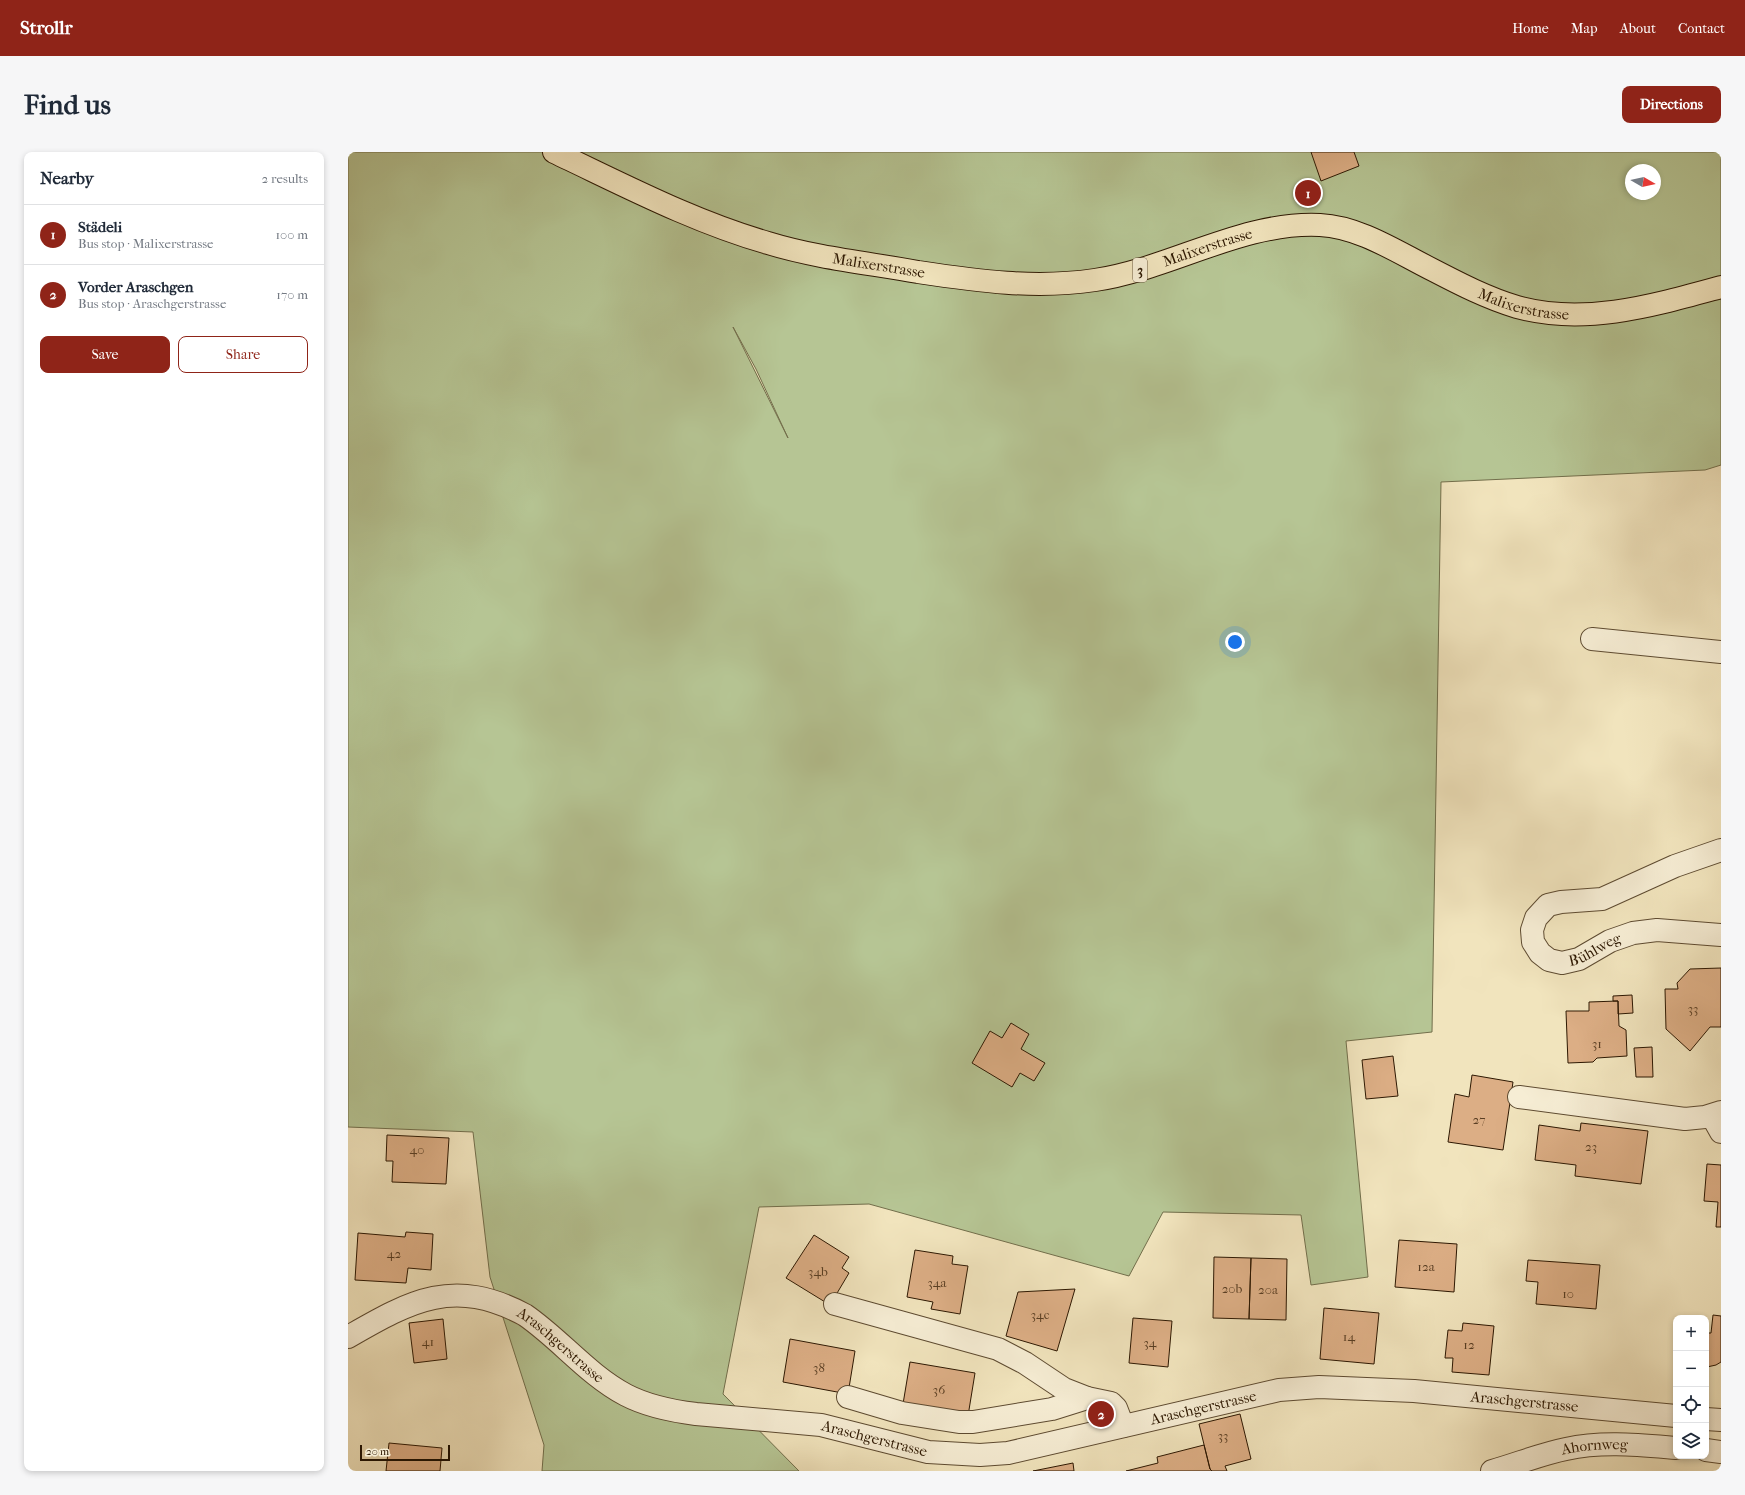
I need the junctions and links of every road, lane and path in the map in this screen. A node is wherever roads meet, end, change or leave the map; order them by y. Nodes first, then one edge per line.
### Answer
1 (554, 152) edge
2 (1721, 287) edge
3 (1592, 638) dead end
4 (1721, 652) edge
5 (1721, 850) edge
6 (1721, 935) edge
7 (1519, 1097) dead end
8 (1718, 1120) edge
9 (835, 1304) dead end
10 (348, 1337) edge
11 (848, 1397) dead end
12 (1087, 1398) junction
13 (1673, 1416) edge
14 (1709, 1419) edge
15 (1721, 1420) edge
16 (1123, 1426) junction
17 (1673, 1448) edge
18 (1709, 1450) edge
19 (1721, 1452) edge
20 (1492, 1471) edge

1 - 2 main road, Malixerstrasse / 3
3 - 4 street
5 - 6 street, Bühlweg
7 - 8 street
9 - 12 street
10 - 16 street, Araschgerstrasse
11 - 12 street
12 - 16 street
13 - 16 street, Araschgerstrasse
14 - 15 street
17 - 20 street, Ahornweg
18 - 19 street

